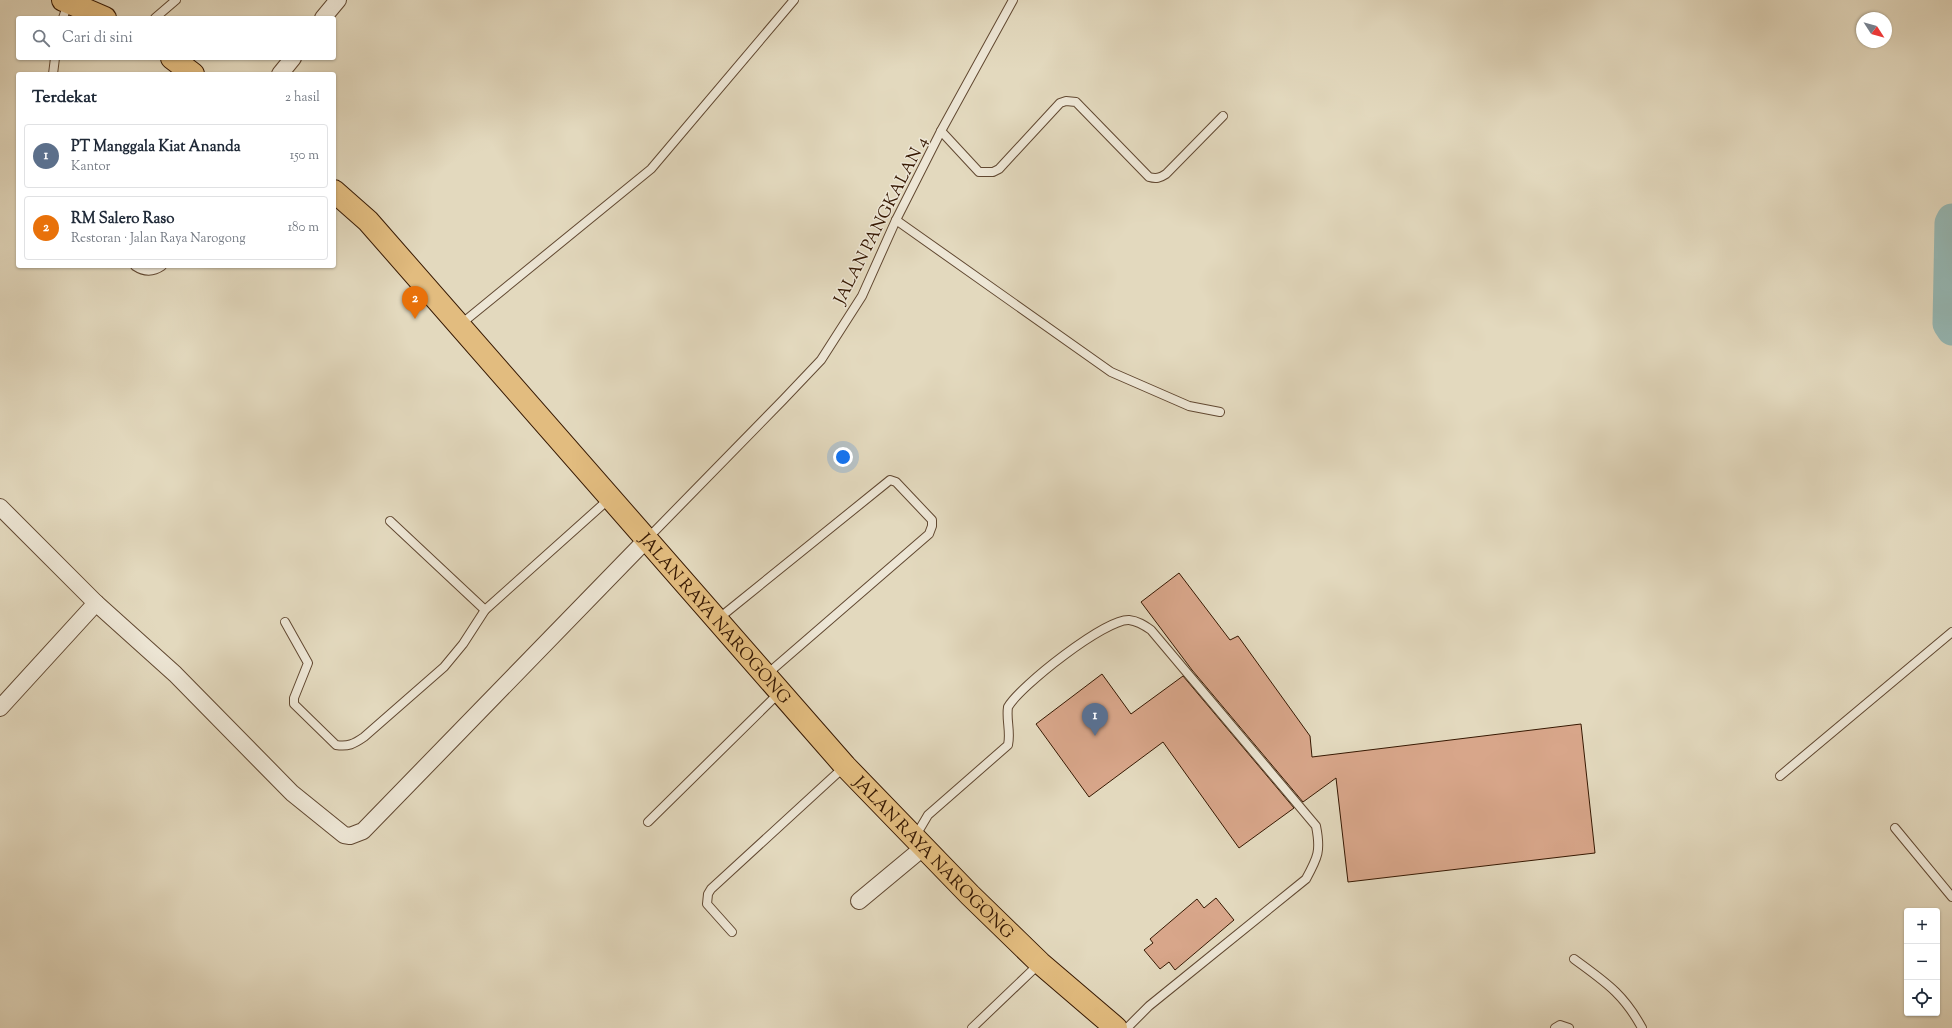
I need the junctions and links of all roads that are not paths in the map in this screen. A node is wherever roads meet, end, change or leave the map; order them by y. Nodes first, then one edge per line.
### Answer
1 (176, 0) edge
2 (338, 0) edge
3 (794, 0) edge
4 (1013, 0) edge
5 (65, 7) edge
6 (98, 16) edge
7 (157, 16) edge
8 (325, 16) edge
9 (55, 60) edge
10 (175, 60) edge
11 (290, 60) edge
12 (53, 72) edge
13 (190, 72) edge
14 (282, 72) edge
15 (1223, 116) dead end
16 (941, 131) junction
17 (336, 193) edge
18 (896, 220) junction
19 (138, 268) edge
20 (157, 268) edge
21 (460, 325) junction
22 (1220, 412) dead end
23 (611, 498) junction
24 (0, 507) edge
25 (390, 521) dead end
26 (647, 539) junction
27 (96, 603) junction
28 (485, 610) junction
29 (717, 620) junction
30 (285, 622) dead end
31 (1952, 632) edge
32 (766, 675) junction
33 (780, 692) junction
34 (0, 706) edge
35 (845, 766) junction
36 (1780, 776) dead end
37 (648, 822) dead end
38 (1895, 828) dead end
39 (919, 842) junction
40 (1952, 897) edge
41 (858, 901) dead end
42 (732, 932) dead end
43 (1574, 959) dead end
44 (1040, 962) junction
45 (972, 1028) edge
46 (1116, 1028) edge
47 (1127, 1028) edge
48 (1555, 1028) edge
49 (1569, 1028) edge
50 (1642, 1028) edge

1 - 7 lane
2 - 8 street
3 - 21 lane
4 - 16 lane, JALAN PANGKALAN 4
5 - 6 main road
9 - 12 lane
10 - 13 main road
11 - 14 street
15 - 16 lane
16 - 18 lane, JALAN PANGKALAN 4
17 - 21 main road, JALAN RAYA NAROGONG
18 - 22 lane
18 - 26 lane, JALAN PANGKALAN 4
19 - 20 lane
21 - 23 main road, JALAN RAYA NAROGONG
23 - 26 main road, JALAN RAYA NAROGONG
23 - 28 lane
24 - 27 street
25 - 28 lane
26 - 27 street
26 - 29 main road, JALAN RAYA NAROGONG
27 - 34 street
28 - 30 lane
29 - 32 main road, JALAN RAYA NAROGONG
29 - 32 lane
31 - 36 lane
32 - 33 main road, JALAN RAYA NAROGONG
33 - 35 main road, JALAN RAYA NAROGONG
33 - 37 lane
35 - 39 main road, JALAN RAYA NAROGONG
35 - 42 lane
38 - 40 lane
39 - 41 street
39 - 44 main road, JALAN RAYA NAROGONG
39 - 47 lane
43 - 50 lane
44 - 45 lane
44 - 46 main road, JALAN RAYA NAROGONG
48 - 49 lane

